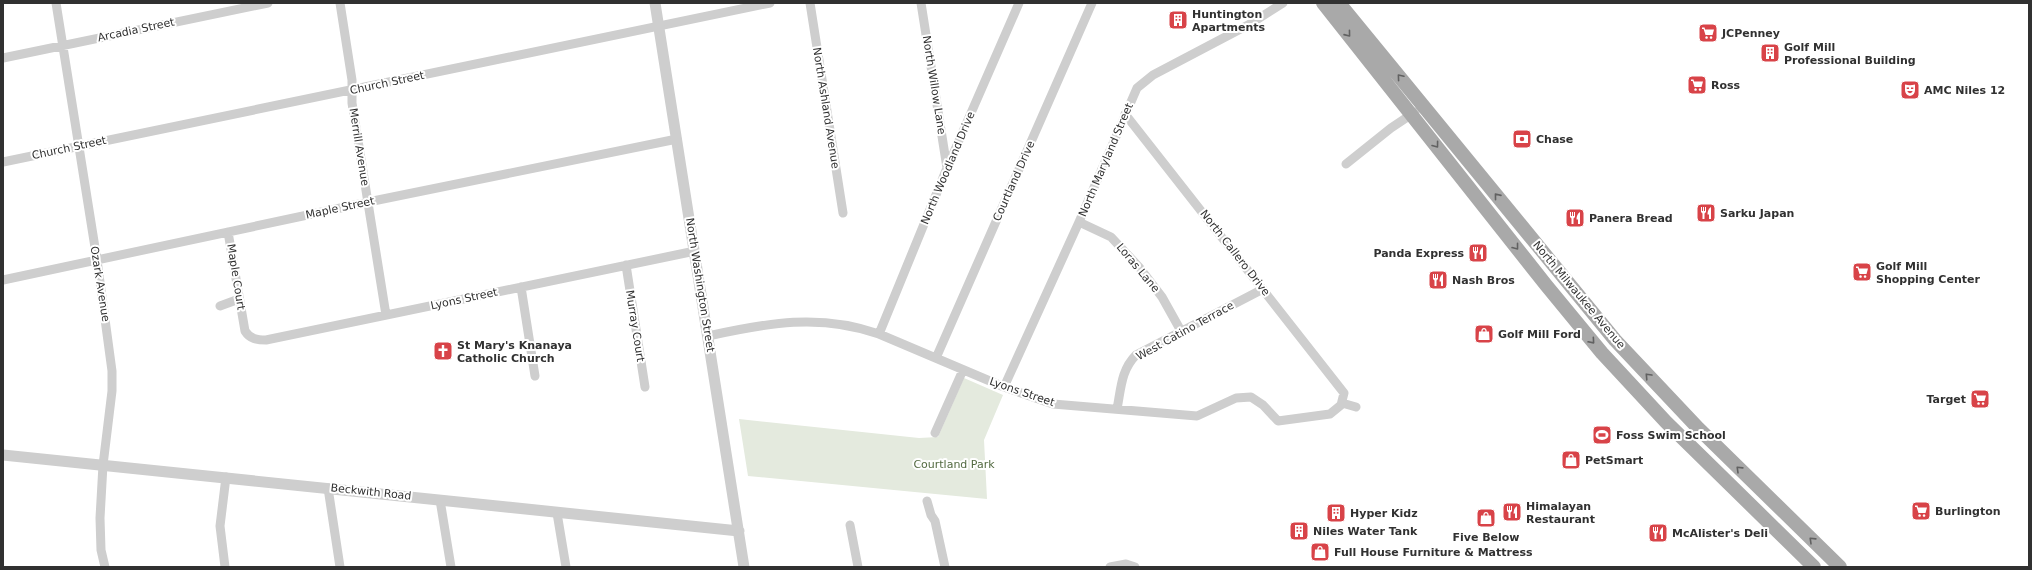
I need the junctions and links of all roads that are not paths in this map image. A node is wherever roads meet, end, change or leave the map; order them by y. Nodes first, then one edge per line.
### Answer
1 (56, 3) edge
2 (268, 3) edge
3 (340, 3) edge
4 (655, 3) edge
5 (770, 3) edge
6 (810, 3) edge
7 (921, 3) edge
8 (1019, 3) edge
9 (1092, 3) edge
10 (1283, 3) edge
11 (1324, 3) edge
12 (1339, 3) edge
13 (740, 6) edge
14 (659, 26) junction
15 (63, 46) junction
16 (3, 58) edge
17 (352, 90) junction
18 (1418, 110) junction
19 (1125, 114) junction
20 (677, 139) junction
21 (79, 146) junction
22 (3, 162) edge
23 (1346, 164) dead end
24 (947, 168) junction
25 (368, 202) junction
26 (843, 213) dead end
27 (1079, 222) junction
28 (228, 232) junction
29 (694, 250) junction
30 (97, 260) junction
31 (626, 265) junction
32 (3, 280) edge
33 (521, 287) junction
34 (1263, 289) junction
35 (239, 299) junction
36 (220, 306) dead end
37 (386, 315) junction
38 (243, 322) joint
39 (1181, 331) junction
40 (879, 334) junction
41 (708, 336) junction
42 (936, 358) junction
43 (963, 370) junction
44 (535, 376) dead end
45 (645, 387) dead end
46 (1004, 387) junction
47 (1342, 403) junction
48 (1356, 407) dead end
49 (1117, 409) junction
50 (935, 433) dead end
51 (3, 455) edge
52 (103, 465) junction
53 (226, 477) junction
54 (328, 488) junction
55 (440, 500) junction
56 (927, 500) dead end
57 (557, 513) junction
58 (850, 525) dead end
59 (739, 531) junction
60 (1130, 565) edge
61 (105, 567) edge
62 (225, 567) edge
63 (340, 567) edge
64 (451, 567) edge
65 (566, 567) edge
66 (744, 567) edge
67 (858, 567) edge
68 (944, 567) edge
69 (1110, 567) edge
70 (1814, 567) edge
71 (1840, 567) edge

1 - 15 street, Ozark Avenue
2 - 15 street, Arcadia Street
3 - 17 street, Merrill Avenue
4 - 14 street, North Washington Street
5 - 13 street, Church Street
6 - 26 street, North Ashland Avenue
7 - 24 street, North Willow Lane
8 - 24 street, North Woodland Drive
9 - 42 street, Courtland Drive
10 - 19 street, North Maryland Street
11 -> 18 main road, North Milwaukee Avenue
18 -> 12 main road, North Milwaukee Avenue
13 - 14 street, Church Street
14 - 17 street, Church Street
14 - 20 street, North Washington Street
15 - 16 street, Arcadia Street
15 - 21 street, Ozark Avenue
17 - 21 street, Church Street
17 - 25 street, Merrill Avenue
18 - 23 street
18 -> 70 main road, North Milwaukee Avenue
71 -> 18 main road, North Milwaukee Avenue
19 - 27 street, North Maryland Street
19 - 34 street, North Callero Drive
20 - 25 street, Maple Street
20 - 29 street, North Washington Street
21 - 22 street, Church Street
21 - 30 street, Ozark Avenue
24 - 40 street, North Woodland Drive
25 - 28 street, Maple Street
25 - 37 street, Merrill Avenue
27 - 39 street, Loras Lane
27 - 46 street, North Maryland Street
28 - 30 street, Maple Street
28 - 35 street, Maple Court
29 - 31 street, Lyons Street
29 - 41 street, North Washington Street
30 - 32 street, Maple Street
30 - 52 street, Ozark Avenue
31 - 33 street, Lyons Street
31 - 45 street, Murray Court
33 - 37 street, Lyons Street
33 - 44 street
34 - 39 street, West Catino Terrace
34 - 47 street, North Callero Drive
35 - 36 street
35 - 38 street, Maple Court
37 - 38 street, Lyons Street
39 - 49 street, West Catino Terrace
40 - 41 street, Lyons Street
40 - 42 street, Lyons Street
41 - 59 street, North Washington Street
42 - 43 street, Lyons Street
43 - 46 street, Lyons Street
43 - 50 street
46 - 49 street, Lyons Street
47 - 48 street
47 - 49 street, Lyons Street
51 - 52 street, Beckwith Road
52 - 53 street, Beckwith Road
52 - 61 street, Ozark Avenue
53 - 54 street, Beckwith Road
53 - 62 street
54 - 55 street, Beckwith Road
54 - 63 street
55 - 57 street, Beckwith Road
55 - 64 street
56 - 68 street
57 - 59 street, Beckwith Road
57 - 65 street
58 - 67 street
59 - 66 street, North Washington Street
60 - 69 street

